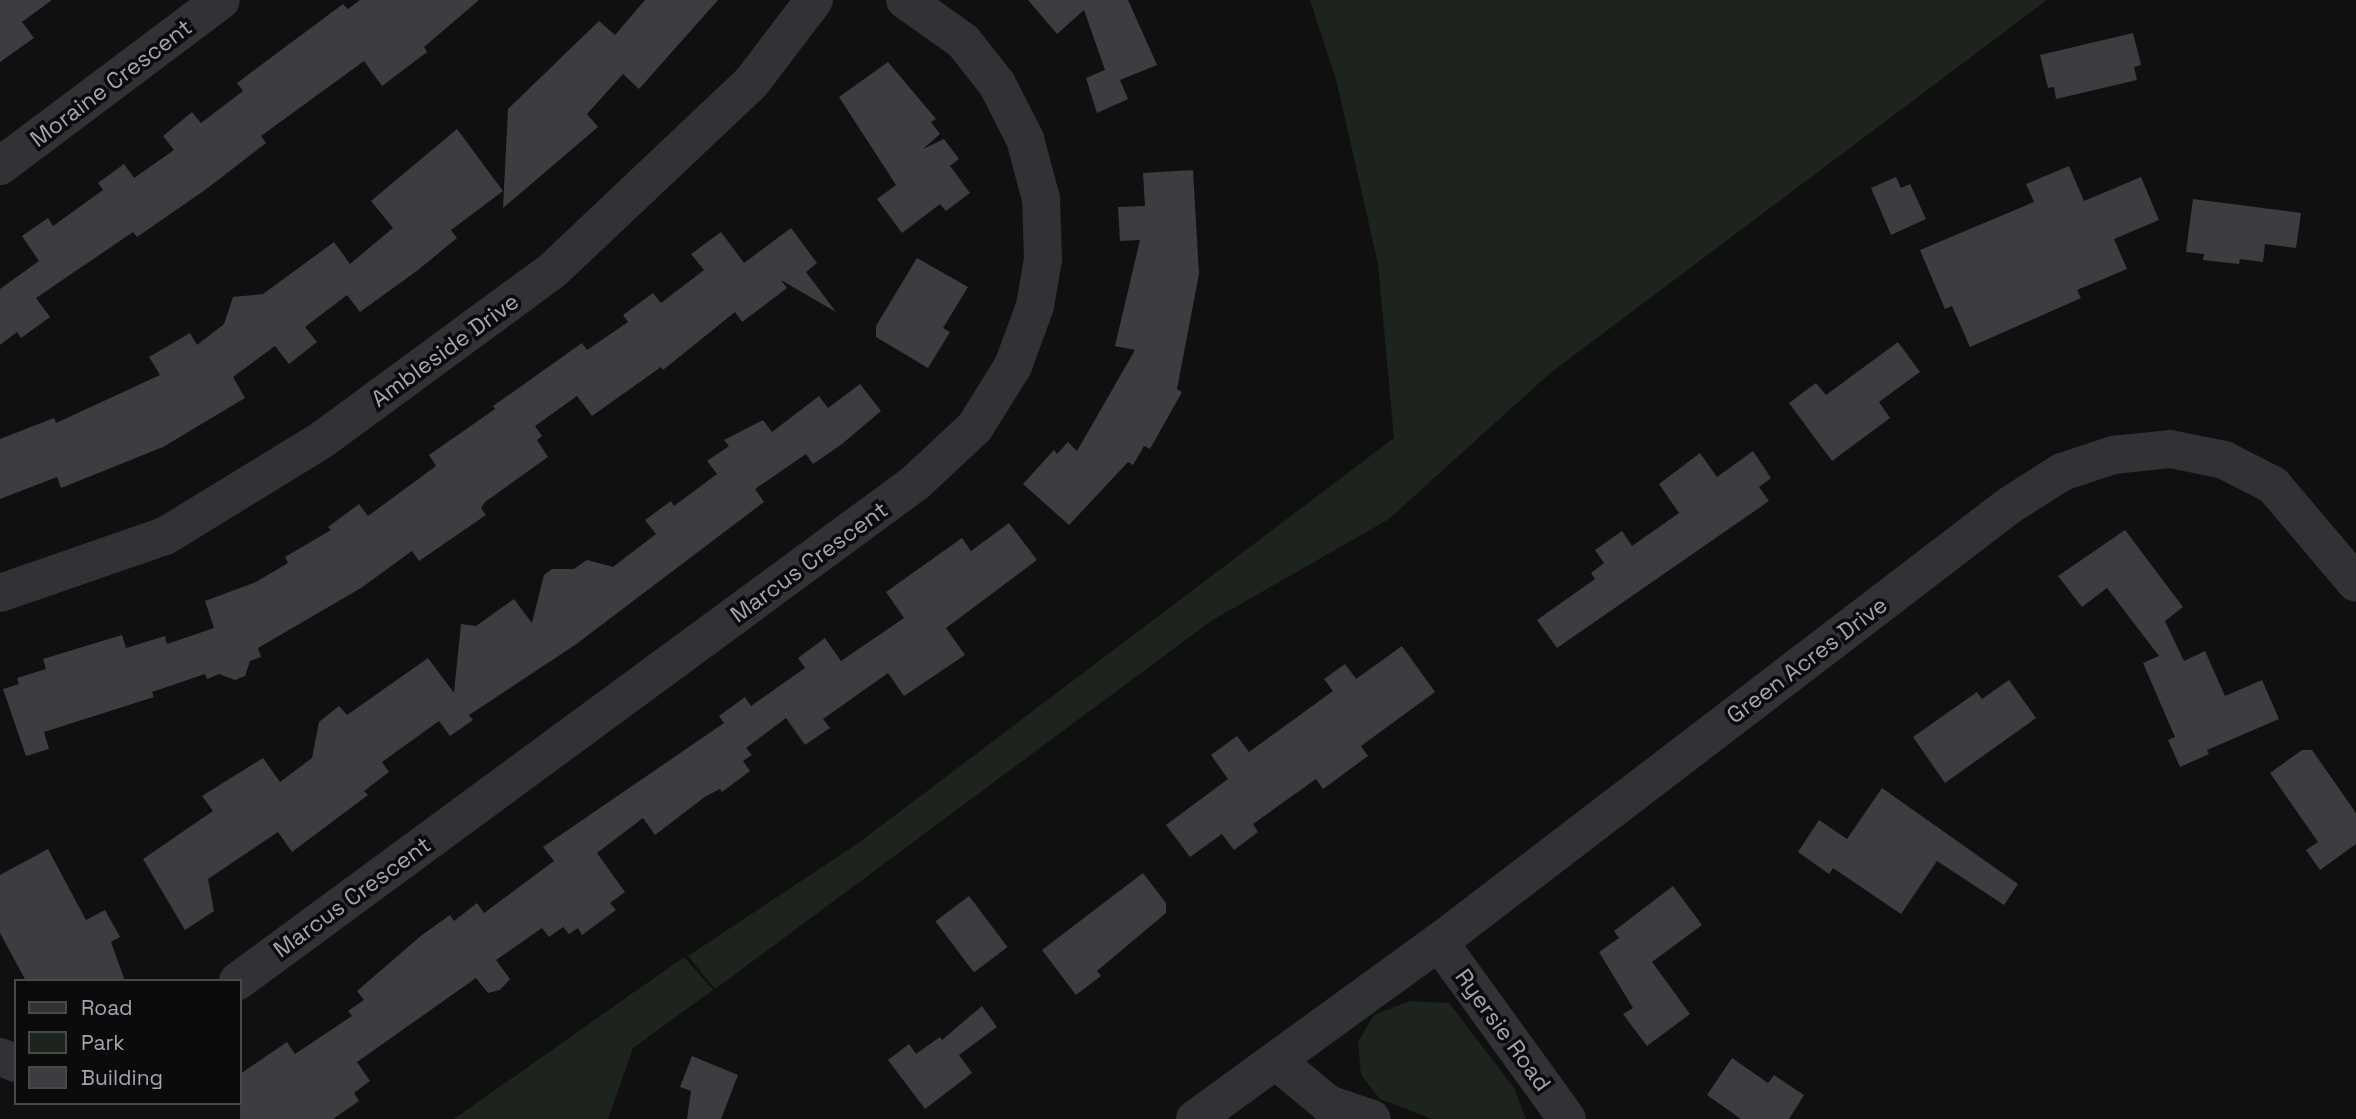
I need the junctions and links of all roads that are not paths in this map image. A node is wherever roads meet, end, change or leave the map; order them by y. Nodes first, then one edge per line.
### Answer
1 (222, 0) edge
2 (814, 0) edge
3 (905, 0) edge
4 (0, 166) edge
5 (2356, 583) edge
6 (0, 593) edge
7 (1439, 942) junction
8 (241, 979) edge
9 (1276, 1061) junction
10 (1195, 1119) edge
11 (1372, 1119) edge
12 (1567, 1119) edge

1 - 4 street, Moraine Crescent
2 - 6 street, Ambleside Drive
3 - 8 street, Marcus Crescent
5 - 7 street, Green Acres Drive
7 - 9 street, Green Acres Drive
7 - 12 street, Ryersie Road
9 - 10 street, Green Acres Drive
9 - 11 street

